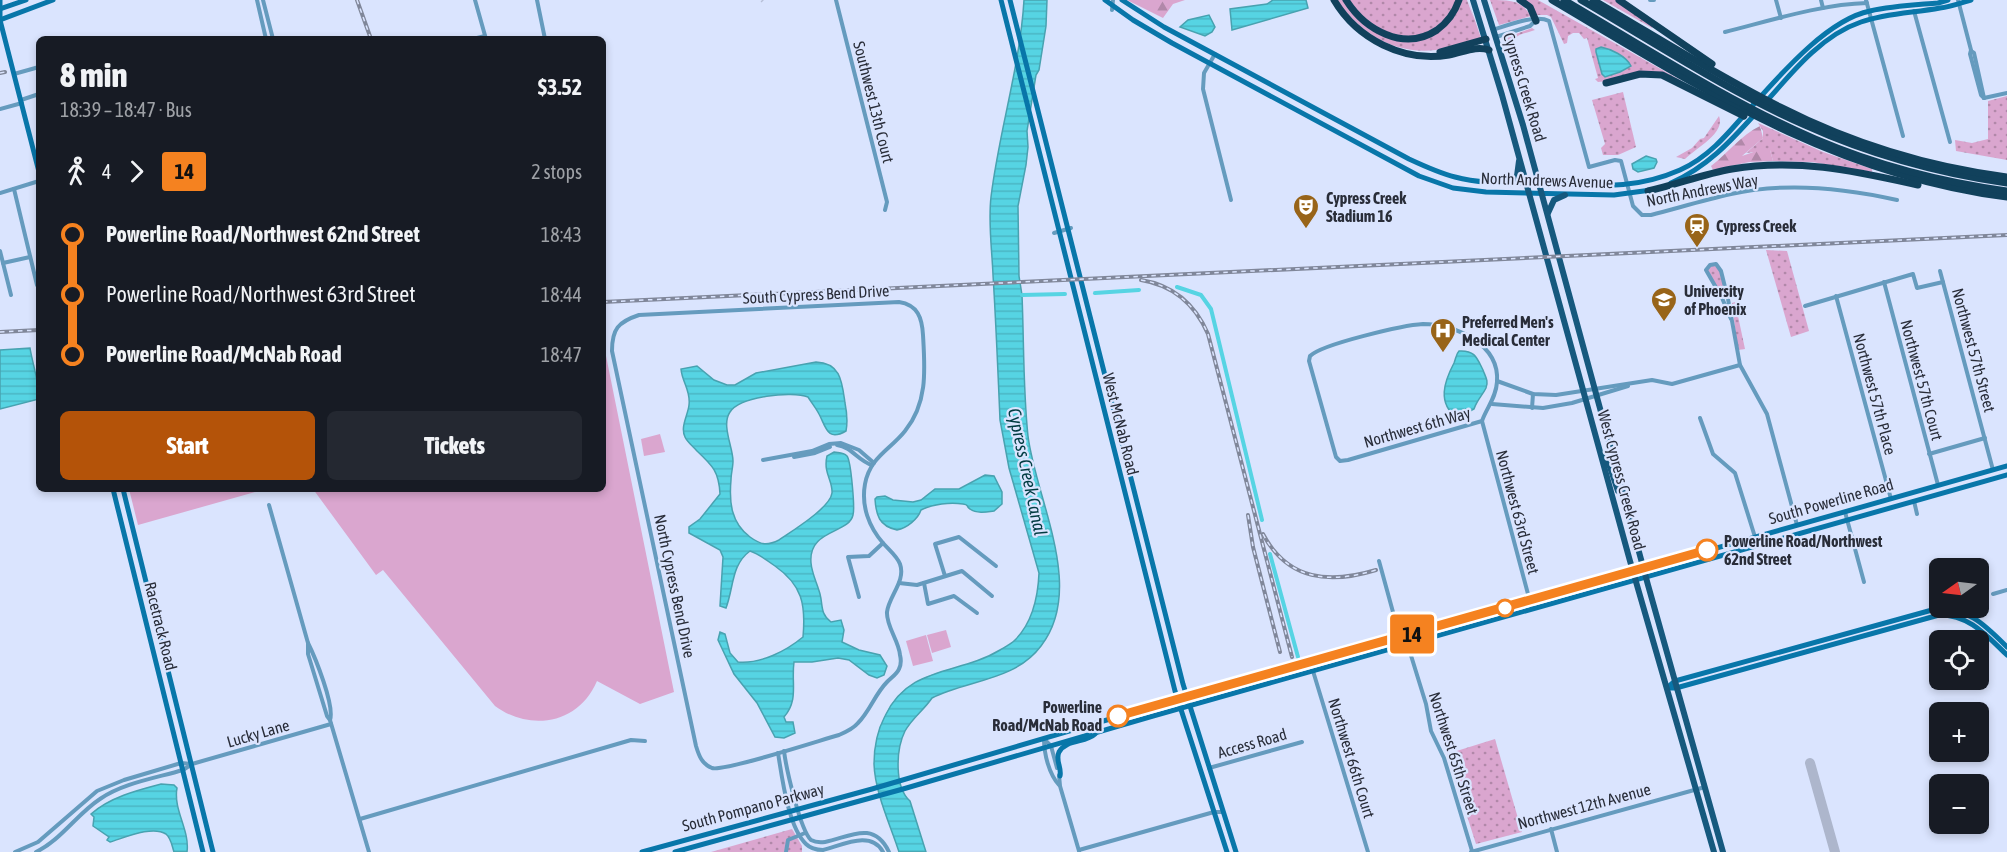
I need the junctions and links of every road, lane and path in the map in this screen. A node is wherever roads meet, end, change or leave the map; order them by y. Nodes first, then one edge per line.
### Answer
1 (0, 0) edge
2 (26, 0) edge
3 (53, 0) edge
4 (257, 0) edge
5 (263, 0) edge
6 (475, 0) edge
7 (537, 0) edge
8 (836, 0) edge
9 (1001, 0) edge
10 (1010, 0) edge
11 (1105, 0) edge
12 (1122, 0) edge
13 (1334, 0) edge
14 (1346, 0) edge
15 (1459, 0) edge
16 (1473, 0) edge
17 (1484, 0) edge
18 (1520, 0) edge
19 (1552, 0) edge
20 (1564, 0) edge
21 (1581, 0) edge
22 (1593, 0) edge
23 (1619, 0) edge
24 (1776, 0) edge
25 (1821, 0) edge
26 (1947, 0) edge
27 (1971, 0) edge
28 (1866, 2) edge
29 (1958, 2) edge
30 (1113, 6) edge
31 (1823, 8) junction
32 (1913, 8) junction
33 (0, 9) edge
34 (1868, 11) junction
35 (1014, 16) junction
36 (1781, 18) junction
37 (1006, 19) junction
38 (1871, 19) junction
39 (0, 20) edge
40 (1536, 21) junction
41 (1725, 32) dead end
42 (1494, 33) junction
43 (265, 36) edge
44 (272, 36) edge
45 (486, 36) edge
46 (544, 36) edge
47 (1485, 36) junction
48 (1489, 50) junction
49 (1215, 54) junction
50 (1420, 55) junction
51 (1210, 63) junction
52 (36, 68) edge
53 (14, 74) junction
54 (1606, 82) dead end
55 (2007, 93) edge
56 (36, 95) edge
57 (1764, 99) junction
58 (21, 101) junction
59 (0, 109) edge
60 (1903, 136) dead end
61 (1797, 137) junction
62 (1950, 142) dead end
63 (36, 152) edge
64 (1520, 158) junction
65 (2007, 177) edge
66 (36, 182) edge
67 (1510, 183) junction
68 (1527, 183) junction
69 (1539, 183) junction
70 (2007, 183) edge
71 (1628, 186) junction
72 (1942, 186) junction
73 (14, 189) junction
74 (1648, 191) junction
75 (2007, 191) edge
76 (0, 193) edge
77 (1530, 194) junction
78 (1542, 194) junction
79 (1630, 194) junction
80 (1565, 195) junction
81 (2007, 197) edge
82 (1231, 200) dead end
83 (1897, 200) dead end
84 (885, 210) dead end
85 (1547, 213) junction
86 (1069, 229) junction
87 (1057, 232) junction
88 (0, 251) edge
89 (30, 257) junction
90 (3, 263) junction
91 (1940, 271) dead end
92 (36, 281) edge
93 (1884, 282) junction
94 (1943, 282) junction
95 (11, 295) dead end
96 (1836, 296) junction
97 (1805, 306) dead end
98 (1087, 308) junction
99 (1079, 310) junction
100 (1731, 319) junction
101 (612, 338) joint
102 (1740, 365) junction
103 (1497, 381) junction
104 (1583, 391) junction
105 (1597, 392) junction
106 (1533, 394) junction
107 (1586, 399) junction
108 (1492, 404) junction
109 (1532, 408) junction
110 (1701, 418) dead end
111 (1482, 421) junction
112 (1985, 438) junction
113 (1929, 454) junction
114 (1601, 456) junction
115 (764, 462) dead end
116 (873, 464) junction
117 (2005, 466) edge
118 (1993, 470) junction
119 (2007, 475) edge
120 (1994, 478) junction
121 (1982, 482) junction
122 (1938, 485) junction
123 (114, 492) edge
124 (124, 492) edge
125 (1625, 495) junction
126 (1934, 496) junction
127 (1891, 499) junction
128 (1914, 501) junction
129 (269, 505) dead end
130 (1845, 512) junction
131 (1917, 514) dead end
132 (1847, 520) junction
133 (1797, 525) junction
134 (1807, 531) junction
135 (1790, 536) junction
136 (1755, 537) junction
137 (1742, 540) junction
138 (882, 543) junction
139 (1731, 553) junction
140 (1379, 561) dead end
141 (996, 566) dead end
142 (1644, 568) junction
143 (1633, 571) junction
144 (945, 576) junction
145 (1646, 578) junction
146 (1636, 580) junction
147 (1864, 582) dead end
148 (898, 583) junction
149 (924, 583) junction
150 (2007, 590) edge
151 (1993, 594) dead end
152 (992, 596) dead end
153 (859, 597) dead end
154 (1530, 601) junction
155 (1532, 609) junction
156 (977, 613) dead end
157 (1905, 620) junction
158 (1401, 637) junction
159 (1406, 645) junction
160 (2007, 647) edge
161 (2007, 656) edge
162 (1765, 660) junction
163 (1313, 671) junction
164 (1675, 685) junction
165 (1667, 688) junction
166 (1187, 696) junction
167 (1178, 699) junction
168 (1190, 706) junction
169 (1181, 708) junction
170 (331, 722) junction
171 (1097, 732) junction
172 (1044, 739) junction
173 (645, 741) dead end
174 (1302, 742) dead end
175 (1047, 747) junction
176 (784, 751) junction
177 (778, 753) junction
178 (181, 763) junction
179 (192, 764) junction
180 (1209, 768) junction
181 (183, 770) junction
182 (1060, 777) junction
183 (901, 780) joint
184 (1060, 786) junction
185 (1705, 787) junction
186 (903, 789) joint
187 (1696, 790) junction
188 (798, 810) junction
189 (791, 812) junction
190 (1214, 812) junction
191 (1223, 812) junction
192 (801, 818) junction
193 (360, 819) junction
194 (793, 820) junction
195 (1551, 829) junction
196 (805, 833) junction
197 (798, 835) junction
198 (679, 842) junction
199 (678, 851) edge
200 (1079, 851) edge
201 (15, 852) edge
202 (36, 852) edge
203 (203, 852) edge
204 (213, 852) edge
205 (369, 852) edge
206 (642, 852) edge
207 (786, 852) edge
208 (883, 852) edge
209 (889, 852) edge
210 (1227, 852) edge
211 (1236, 852) edge
212 (1368, 852) edge
213 (1471, 852) edge
214 (1557, 852) edge
215 (1714, 852) edge
216 (1723, 852) edge

1 - 33 main road
2 - 33 main road
3 - 39 main road
4 - 43 street
5 - 44 street
6 - 45 street
7 - 46 street
8 - 84 street, Southwest 13th Court
9 - 37 main road, West McNab Road
10 - 35 main road, West McNab Road
11 - 30 main road, North Andrews Avenue
12 - 49 main road, North Andrews Avenue
13 - 50 highway
14 - 15 highway
16 - 47 main road, Cypress Creek Road
17 - 42 main road, Cypress Creek Road
18 - 40 highway
19 - 61 highway
20 - 75 highway
21 - 70 highway
22 - 57 highway
23 - 57 highway
24 - 36 street
25 - 31 street
26 - 32 main road, North Andrews Avenue
27 - 29 main road, North Andrews Avenue
28 - 31 street
28 - 34 street
29 - 32 main road, North Andrews Avenue
29 - 55 street
30 - 51 main road, North Andrews Avenue
31 - 36 street
32 - 34 main road, North Andrews Avenue
32 - 38 main road, North Andrews Avenue
32 - 62 street
33 - 39 main road
34 - 38 street
34 - 71 main road, North Andrews Avenue
35 - 37 main road
35 - 86 main road, West McNab Road
36 - 41 street
37 - 87 main road, West McNab Road
38 - 60 street
38 - 74 main road, North Andrews Avenue
39 - 53 main road
40 - 42 street
40 - 42 street
40 - 71 street, North Andrews Way
42 - 47 main road
42 - 69 main road, Cypress Creek Road
47 - 48 main road, Cypress Creek Road
47 - 50 highway
48 - 50 highway
48 - 64 main road, Cypress Creek Road
49 - 51 street
49 - 67 main road, North Andrews Avenue
51 - 77 main road, North Andrews Avenue
51 - 82 street
52 - 53 street
53 - 58 main road
54 - 61 highway
56 - 58 street
57 - 65 highway
58 - 59 street
58 - 63 main road
61 - 72 highway
64 - 67 main road
64 - 68 main road, Cypress Creek Road
66 - 73 street
67 - 68 main road, North Andrews Avenue
68 - 69 main road, North Andrews Avenue
68 - 77 main road, West Cypress Creek Road
69 - 71 main road, North Andrews Avenue
69 - 78 main road, West Cypress Creek Road
71 - 79 street, North Andrews Way
72 - 74 highway
72 - 81 highway
73 - 76 street
73 - 89 street
74 - 79 main road, North Andrews Avenue
77 - 78 main road, North Andrews Avenue
77 - 104 main road, West Cypress Creek Road
78 - 80 main road, North Andrews Avenue
78 - 85 main road, West Cypress Creek Road
79 - 80 main road, North Andrews Avenue
79 - 83 street, North Andrews Way
80 - 85 main road
85 - 105 main road, West Cypress Creek Road
86 - 87 street
86 - 98 main road, West McNab Road
87 - 99 main road, West McNab Road
88 - 90 street
89 - 90 street
89 - 92 street
90 - 95 street
91 - 94 street, Northwest 57th Street
93 - 94 street
93 - 96 street
93 - 113 street, Northwest 57th Court
94 - 112 street, Northwest 57th Street
96 - 97 street
96 - 127 street, Northwest 57th Place
98 - 99 main road
98 - 166 main road, West McNab Road
99 - 167 main road, West McNab Road
100 - 100 street
100 - 102 street
101 - 116 street, South Cypress Bend Drive
101 - 177 street, North Cypress Bend Drive
102 - 105 street, Northwest 6th Way
102 - 133 street
103 - 106 street, Northwest 6th Way
103 - 108 street
103 - 111 street, Northwest 6th Way
104 - 105 street, Northwest 6th Way
104 - 106 street, Northwest 6th Way
104 - 107 main road, West Cypress Creek Road
105 - 107 street, Northwest 6th Way
105 - 125 main road, West Cypress Creek Road
106 - 109 street
107 - 109 street, Northwest 6th Way
107 - 114 main road, West Cypress Creek Road
108 - 109 street, Northwest 6th Way
108 - 111 street, Northwest 6th Way
110 - 136 street
111 - 154 street, Northwest 63rd Street
112 - 113 street
112 - 118 street, Northwest 57th Street
113 - 122 street, Northwest 57th Court
114 - 125 main road
114 - 143 main road, West Cypress Creek Road
115 - 116 street
116 - 138 street, South Cypress Bend Drive
117 - 118 main road, South Powerline Road
117 - 120 main road
118 - 121 main road
118 - 122 main road, South Powerline Road
119 - 120 main road, South Powerline Road
120 - 121 main road, South Powerline Road
121 - 126 main road, South Powerline Road
122 - 126 main road
122 - 127 main road, South Powerline Road
123 - 178 main road, Racetrack Road
124 - 179 main road, Racetrack Road
125 - 142 main road, West Cypress Creek Road
126 - 128 main road, South Powerline Road
127 - 130 main road, South Powerline Road
128 - 131 street
128 - 132 main road, South Powerline Road
129 - 170 street
130 - 132 street
130 - 133 main road, South Powerline Road
132 - 134 main road, South Powerline Road
132 - 147 street
133 - 134 main road
133 - 135 main road
133 - 136 main road, South Powerline Road
134 - 135 main road, South Powerline Road
135 - 139 main road, South Powerline Road
136 - 137 main road, South Powerline Road
137 - 139 main road
137 - 142 main road, South Powerline Road
138 - 148 street, South Cypress Bend Drive
138 - 153 street
139 - 145 main road, South Powerline Road
140 - 158 street, Northwest 65th Street
141 - 144 street
142 - 143 main road, South Powerline Road
142 - 145 main road, West Cypress Creek Road
143 - 146 main road, West Cypress Creek Road
143 - 154 main road, South Powerline Road
144 - 149 street
144 - 152 street
145 - 146 main road, South Powerline Road
145 - 164 main road, West Cypress Creek Road
146 - 155 main road, South Powerline Road
146 - 165 main road, West Cypress Creek Road
148 - 149 street
148 - 176 street, South Cypress Bend Drive
149 - 156 street
150 - 151 street
154 - 155 street, Northwest 63rd Street
154 - 158 main road, South Powerline Road
155 - 159 main road, South Powerline Road
157 - 160 main road
157 - 161 main road
157 - 162 main road
157 - 162 main road
158 - 159 street, Northwest 65th Street
158 - 166 main road, South Powerline Road
159 - 163 main road, South Powerline Road
159 - 213 street, Northwest 65th Street
162 - 164 main road
163 - 168 main road, South Powerline Road
163 - 212 street, Northwest 66th Court
164 - 165 main road
164 - 185 main road, West Cypress Creek Road
165 - 187 main road, West Cypress Creek Road
166 - 167 main road, South Powerline Road
166 - 168 main road, West McNab Road
167 - 169 main road, West McNab Road
167 - 172 main road, South Powerline Road
168 - 169 main road, South Powerline Road
168 - 180 main road, West McNab Road
169 - 171 main road, South Powerline Road
169 - 190 main road, West McNab Road
170 - 179 street, Lucky Lane
170 - 193 street
171 - 175 main road, South Powerline Road
171 - 182 main road
172 - 175 street
172 - 183 main road, South Powerline Road
173 - 193 street
174 - 180 street, Access Road
175 - 182 street
175 - 184 street
175 - 186 main road, South Powerline Road
176 - 177 street, North Cypress Bend Drive
176 - 188 street
177 - 189 street
178 - 179 street
178 - 181 main road, Racetrack Road
178 - 201 street
179 - 181 street
179 - 204 main road, Racetrack Road
180 - 191 main road, West McNab Road
181 - 202 street
181 - 203 main road, Racetrack Road
182 - 184 street
183 - 188 main road, South Pompano Parkway
184 - 200 street
185 - 187 street, Northwest 12th Avenue
185 - 216 main road, West Cypress Creek Road
186 - 192 main road, South Pompano Parkway
187 - 195 street, Northwest 12th Avenue
187 - 215 main road, West Cypress Creek Road
188 - 189 main road, South Pompano Parkway
188 - 192 street
189 - 194 street
189 - 198 main road, South Pompano Parkway
190 - 191 street
190 - 200 street
190 - 210 main road, West McNab Road
191 - 211 main road, West McNab Road
192 - 194 main road, South Pompano Parkway
192 - 196 street
193 - 205 street
194 - 197 street
194 - 199 main road, South Pompano Parkway
195 - 213 street, Northwest 12th Avenue
195 - 214 street
196 - 197 street
196 - 209 street
197 - 207 street
197 - 208 street
198 - 199 street
198 - 206 main road, South Pompano Parkway

